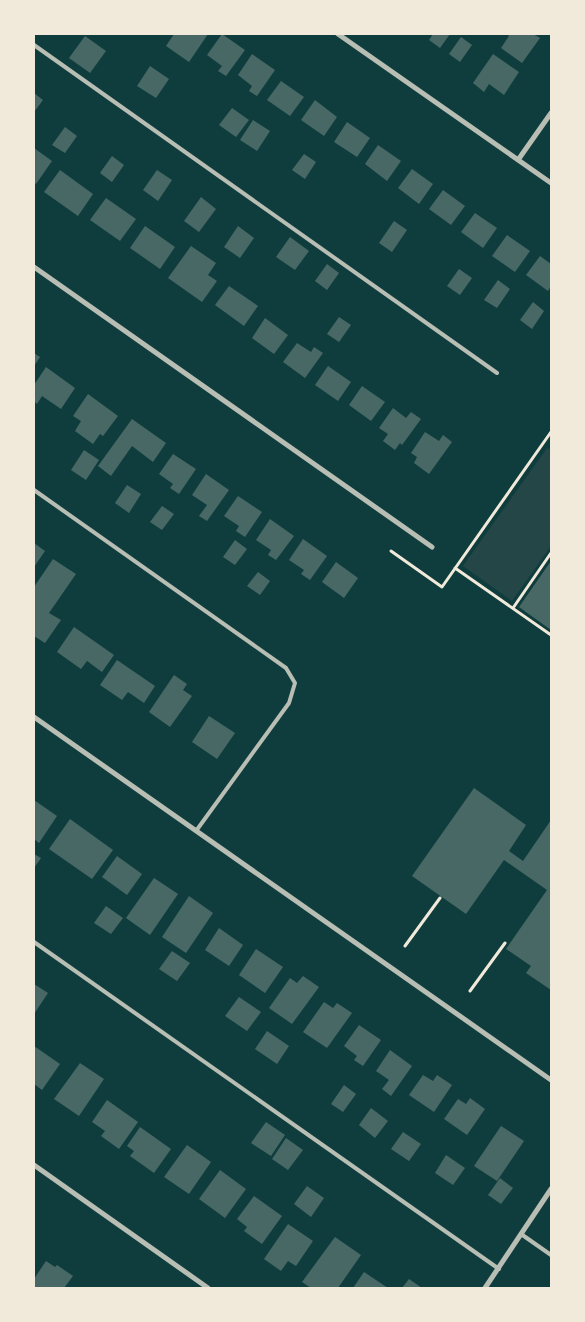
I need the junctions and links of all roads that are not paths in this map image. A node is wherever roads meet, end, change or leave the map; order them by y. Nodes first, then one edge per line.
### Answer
1 (338, 34) edge
2 (34, 45) edge
3 (551, 113) edge
4 (518, 160) junction
5 (551, 183) edge
6 (34, 267) edge
7 (497, 373) dead end
8 (34, 490) edge
9 (432, 547) dead end
10 (34, 716) edge
11 (196, 831) junction
12 (34, 942) edge
13 (551, 1080) edge
14 (34, 1165) edge
15 (551, 1189) edge
16 (522, 1234) junction
17 (551, 1255) edge
18 (499, 1269) junction
19 (208, 1288) edge
20 (485, 1288) edge

1 - 4 street
2 - 7 lane
3 - 4 street
4 - 5 street
6 - 9 street
8 - 11 lane
10 - 11 street
11 - 13 street
12 - 18 lane
14 - 19 street
15 - 16 street
16 - 17 lane
16 - 18 street
18 - 20 street

